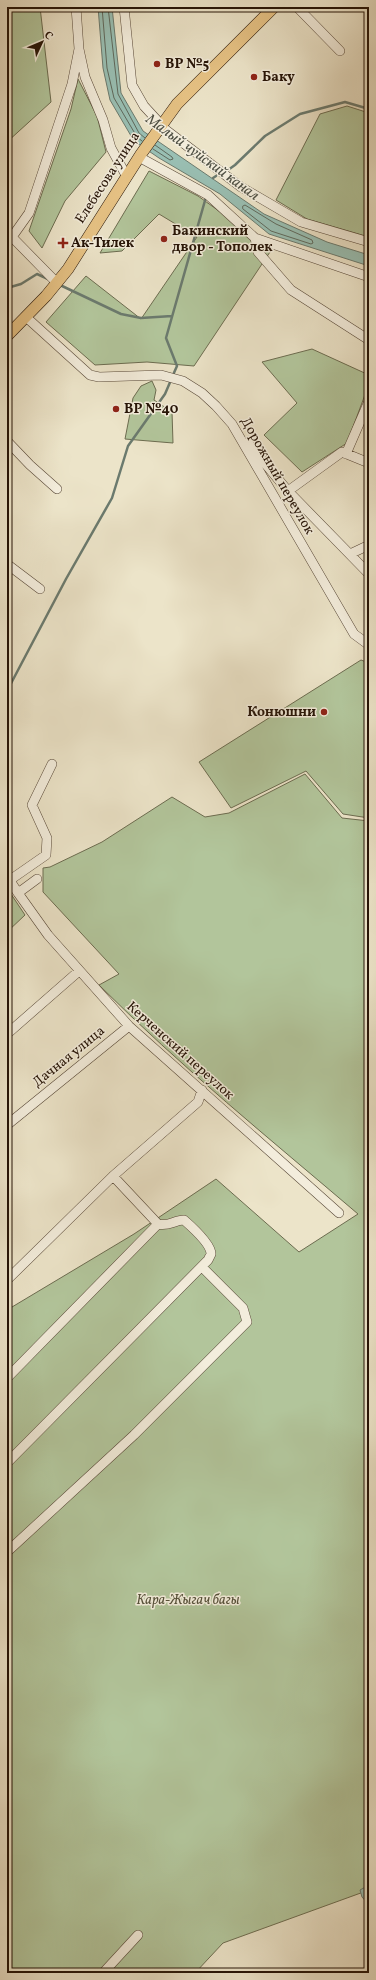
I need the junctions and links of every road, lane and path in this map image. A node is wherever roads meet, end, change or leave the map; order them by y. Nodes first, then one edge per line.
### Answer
1 (76, 7) edge
2 (124, 7) edge
3 (274, 7) edge
4 (297, 7) edge
5 (79, 49) junction
6 (340, 51) dead end
7 (160, 126) junction
8 (140, 156) junction
9 (127, 177) junction
10 (10, 234) edge
11 (255, 238) junction
12 (369, 242) edge
13 (369, 277) edge
14 (57, 283) junction
15 (26, 317) junction
16 (7, 336) edge
17 (369, 340) edge
18 (369, 401) edge
19 (232, 424) junction
20 (7, 441) edge
21 (346, 454) junction
22 (369, 463) edge
23 (57, 488) dead end
24 (288, 491) junction
25 (369, 545) edge
26 (350, 554) junction
27 (7, 564) edge
28 (369, 574) edge
29 (40, 589) dead end
30 (369, 645) edge
31 (52, 764) dead end
32 (8, 878) edge
33 (37, 878) dead end
34 (18, 893) junction
35 (79, 971) junction
36 (129, 1026) junction
37 (7, 1034) edge
38 (202, 1090) junction
39 (7, 1125) edge
40 (113, 1176) junction
41 (340, 1213) dead end
42 (158, 1224) junction
43 (202, 1267) junction
44 (7, 1280) edge
45 (7, 1378) edge
46 (7, 1463) edge
47 (7, 1552) edge
48 (138, 1935) dead end
49 (103, 1973) edge

1 - 5 street
2 - 7 street
3 - 7 main road, Елебесова улица
4 - 6 street
5 - 9 street
5 - 10 street
7 - 8 main road, Елебесова улица
7 - 12 street
8 - 9 main road, Елебесова улица
8 - 11 street
9 - 14 main road, Елебесова улица
10 - 14 street
11 - 13 street
11 - 17 street
14 - 15 main road, Елебесова улица
15 - 16 main road, Елебесова улица
15 - 19 street, Дорожный переулок
18 - 21 street
19 - 24 street
19 - 30 street, Дорожный переулок
20 - 23 street
21 - 22 street
21 - 24 street
24 - 26 street
25 - 26 street
26 - 28 street
27 - 29 street
31 - 32 street
32 - 34 street, Керченский переулок
33 - 34 street
34 - 35 street, Керченский переулок
35 - 36 street, Керченский переулок
35 - 37 street
36 - 38 street, Керченский переулок
36 - 39 street, Дачная улица
38 - 40 street
38 - 41 street, Керченский переулок
40 - 42 street
40 - 44 street
42 - 43 street
42 - 45 street
43 - 46 street
43 - 47 street
48 - 49 street

